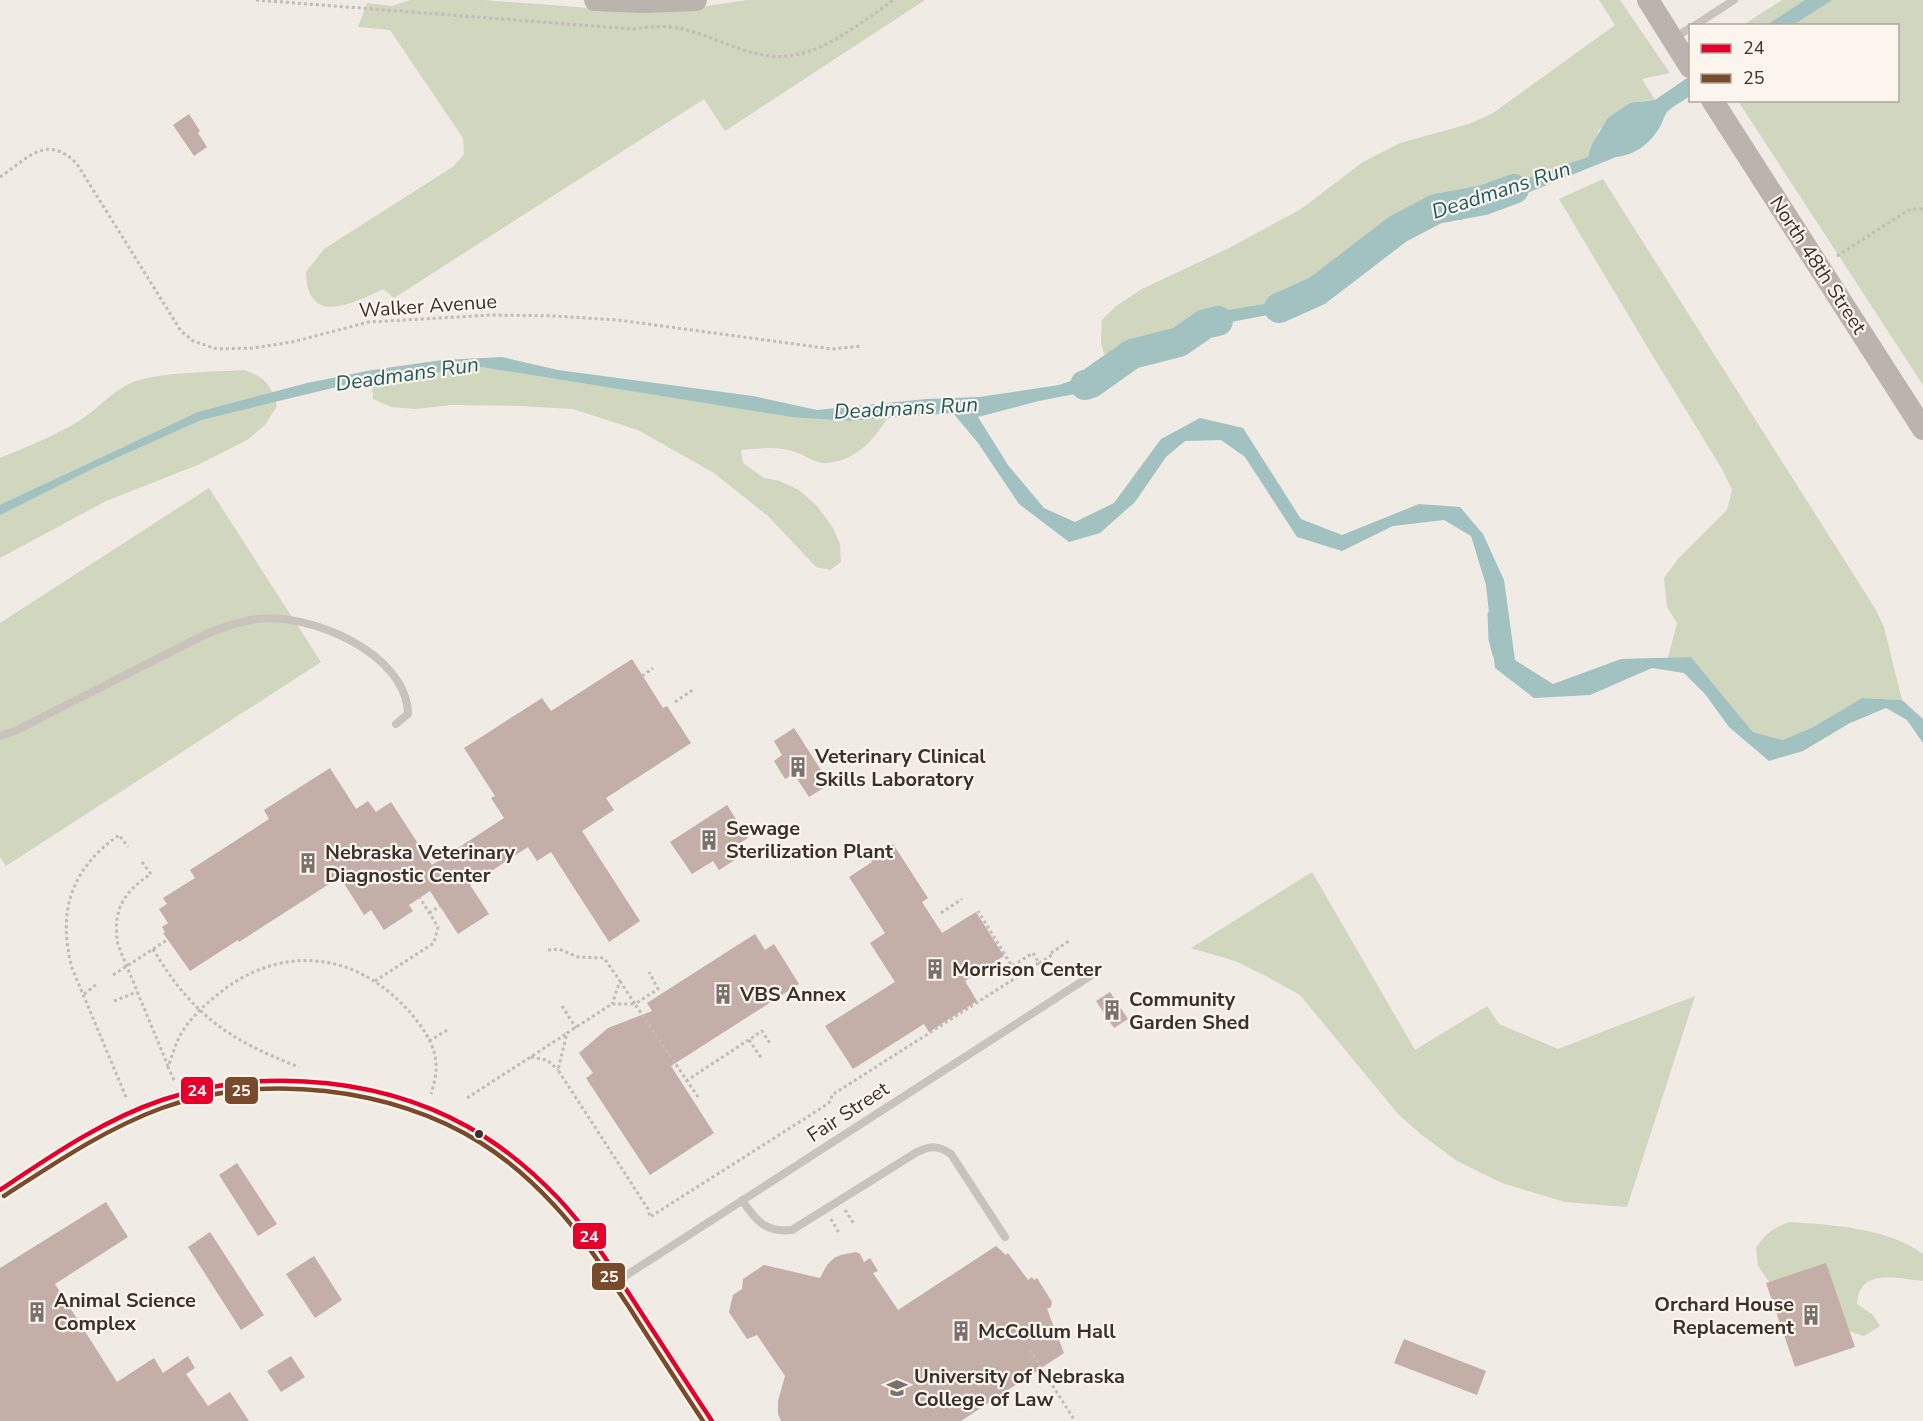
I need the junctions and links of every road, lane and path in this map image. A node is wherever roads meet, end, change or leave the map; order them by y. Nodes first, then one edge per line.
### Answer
1 (256, 0) edge
2 (595, 0) edge
3 (696, 0) edge
4 (894, 0) edge
5 (1648, 0) edge
6 (1734, 0) edge
7 (1697, 24) edge
8 (1686, 31) edge
9 (1689, 64) edge
10 (1713, 102) edge
11 (0, 177) edge
12 (1923, 209) edge
13 (1837, 256) dead end
14 (862, 346) dead end
15 (1923, 429) edge
16 (653, 669) dead end
17 (642, 676) dead end
18 (694, 689) dead end
19 (675, 702) dead end
20 (396, 724) dead end
21 (0, 736) edge
22 (128, 847) dead end
23 (142, 862) dead end
24 (420, 898) dead end
25 (962, 899) dead end
26 (440, 906) dead end
27 (978, 911) dead end
28 (429, 913) junction
29 (941, 913) dead end
30 (167, 940) dead end
31 (1069, 941) dead end
32 (153, 949) junction
33 (548, 950) dead end
34 (1040, 963) junction
35 (127, 966) junction
36 (649, 972) dead end
37 (1095, 973) dead end
38 (113, 975) dead end
39 (375, 981) junction
40 (620, 981) junction
41 (97, 984) dead end
42 (137, 992) junction
43 (84, 994) junction
44 (114, 1001) dead end
45 (612, 1004) junction
46 (635, 1004) junction
47 (562, 1006) dead end
48 (199, 1011) junction
49 (576, 1028) junction
50 (449, 1029) dead end
51 (567, 1034) junction
52 (749, 1040) junction
53 (429, 1041) junction
54 (771, 1045) dead end
55 (531, 1057) junction
56 (762, 1059) dead end
57 (168, 1067) junction
58 (299, 1067) dead end
59 (558, 1070) junction
60 (174, 1080) dead end
61 (687, 1081) junction
62 (431, 1094) dead end
63 (126, 1097) dead end
64 (698, 1097) dead end
65 (467, 1098) dead end
66 (0, 1190) edge
67 (742, 1200) junction
68 (840, 1202) junction
69 (825, 1211) junction
70 (854, 1224) dead end
71 (839, 1233) dead end
72 (1005, 1237) dead end
73 (619, 1280) junction
74 (1030, 1350) dead end
75 (711, 1421) edge
76 (1075, 1421) edge

1 - 4 path
2 - 3 main road
5 - 8 main road
6 - 7 lane
8 - 9 main road
10 - 15 main road, North 48th Street
11 - 14 path, Walker Avenue
12 - 13 path
16 - 17 path
18 - 19 path
20 - 21 lane
22 - 43 path
23 - 35 path
24 - 28 path
25 - 29 path
26 - 28 path
27 - 34 path
28 - 39 path
30 - 32 path
31 - 34 path
32 - 35 path
32 - 48 path
33 - 40 path
34 - 59 path
35 - 38 path
35 - 42 path
36 - 46 path
37 - 67 lane, Fair Street
39 - 48 path
39 - 53 path
40 - 45 path
40 - 46 path
41 - 43 path
42 - 44 path
42 - 57 path
43 - 63 path
45 - 46 path
45 - 49 path
46 - 61 path
47 - 49 path
48 - 57 path
48 - 58 path
49 - 51 path
50 - 53 path
51 - 55 path
51 - 59 path
52 - 54 path
52 - 56 path
52 - 61 path
53 - 62 path
55 - 59 path
55 - 65 path
57 - 60 path
61 - 64 path
66 - 73 lane
67 - 69 lane
67 - 73 lane, Fair Street
68 - 69 lane
68 - 70 path
68 - 72 lane
69 - 71 path
73 - 75 lane
74 - 76 path

